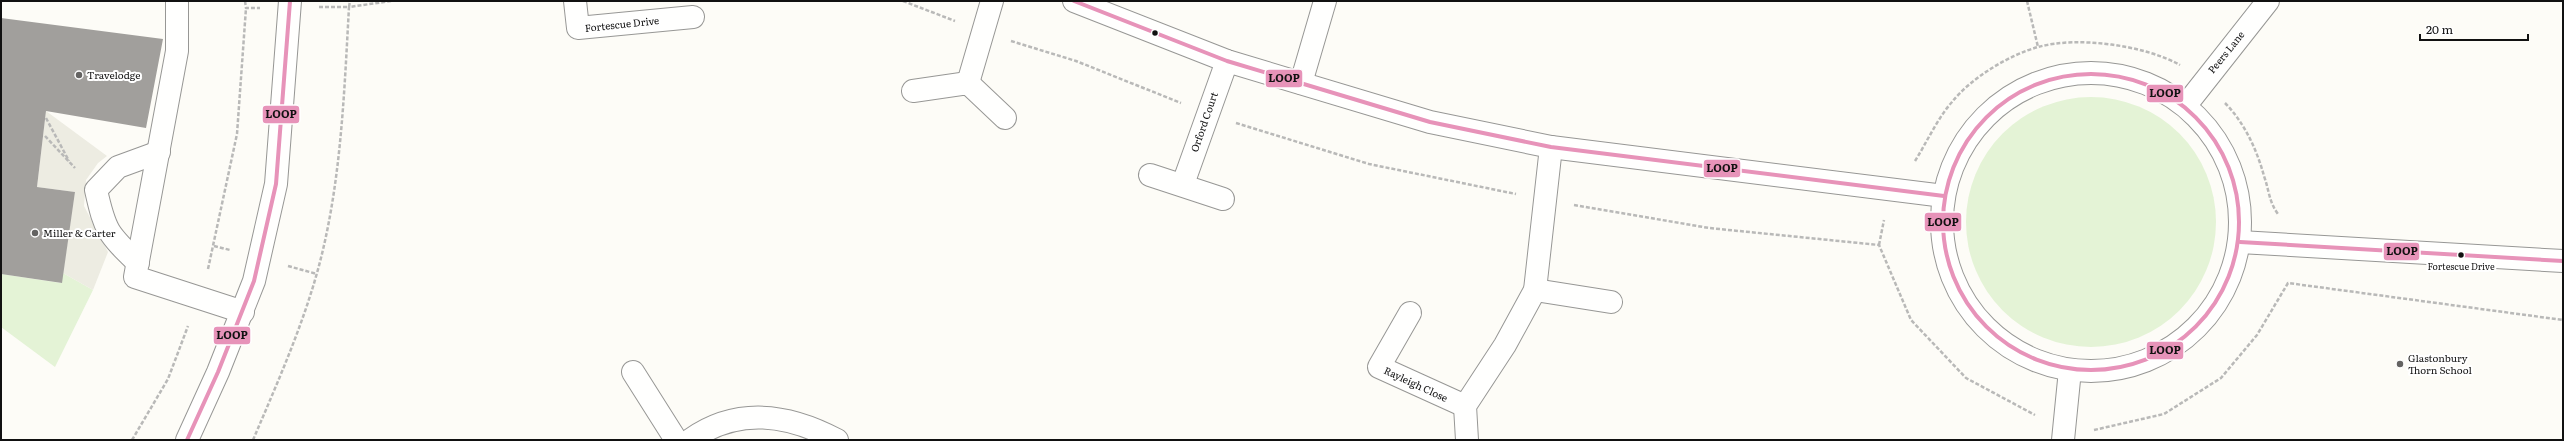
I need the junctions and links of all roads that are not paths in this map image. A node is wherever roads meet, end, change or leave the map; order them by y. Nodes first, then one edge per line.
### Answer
1 (178, 1) edge
2 (290, 1) edge
3 (575, 1) edge
4 (992, 1) edge
5 (1074, 1) edge
6 (1326, 1) edge
7 (2268, 1) edge
8 (693, 17) dead end
9 (1227, 60) junction
10 (1301, 82) junction
11 (968, 83) junction
12 (913, 91) dead end
13 (2186, 105) junction
14 (1005, 118) dead end
15 (1551, 147) junction
16 (159, 152) junction
17 (1150, 175) dead end
18 (1183, 184) junction
19 (1944, 196) junction
20 (1223, 199) dead end
21 (2240, 242) junction
22 (2563, 261) edge
23 (138, 263) junction
24 (1535, 290) junction
25 (1611, 302) dead end
26 (243, 312) junction
27 (1410, 313) dead end
28 (2070, 370) junction
29 (633, 372) dead end
30 (1465, 406) junction
31 (2064, 433) edge
32 (187, 440) edge
33 (676, 440) edge
34 (690, 440) edge
35 (837, 440) edge
36 (1467, 440) edge

1 - 16 street
2 - 26 street
3 - 8 street, Fortescue Drive
4 - 11 street
5 - 9 street
6 - 10 street
7 - 13 street, Peers Lane
9 - 10 street
9 - 18 street, Orford Court
10 - 15 street
11 - 12 street
11 - 14 street
13 - 19 street
13 - 21 street
15 - 19 street
15 - 24 street
16 - 23 street
16 - 23 street
17 - 18 street
18 - 20 street
19 - 28 street
21 - 22 street
21 - 28 street
23 - 26 street
24 - 25 street
24 - 30 street
26 - 32 street
27 - 30 street, Rayleigh Close
28 - 31 street
29 - 33 street
30 - 36 street
34 - 35 street

